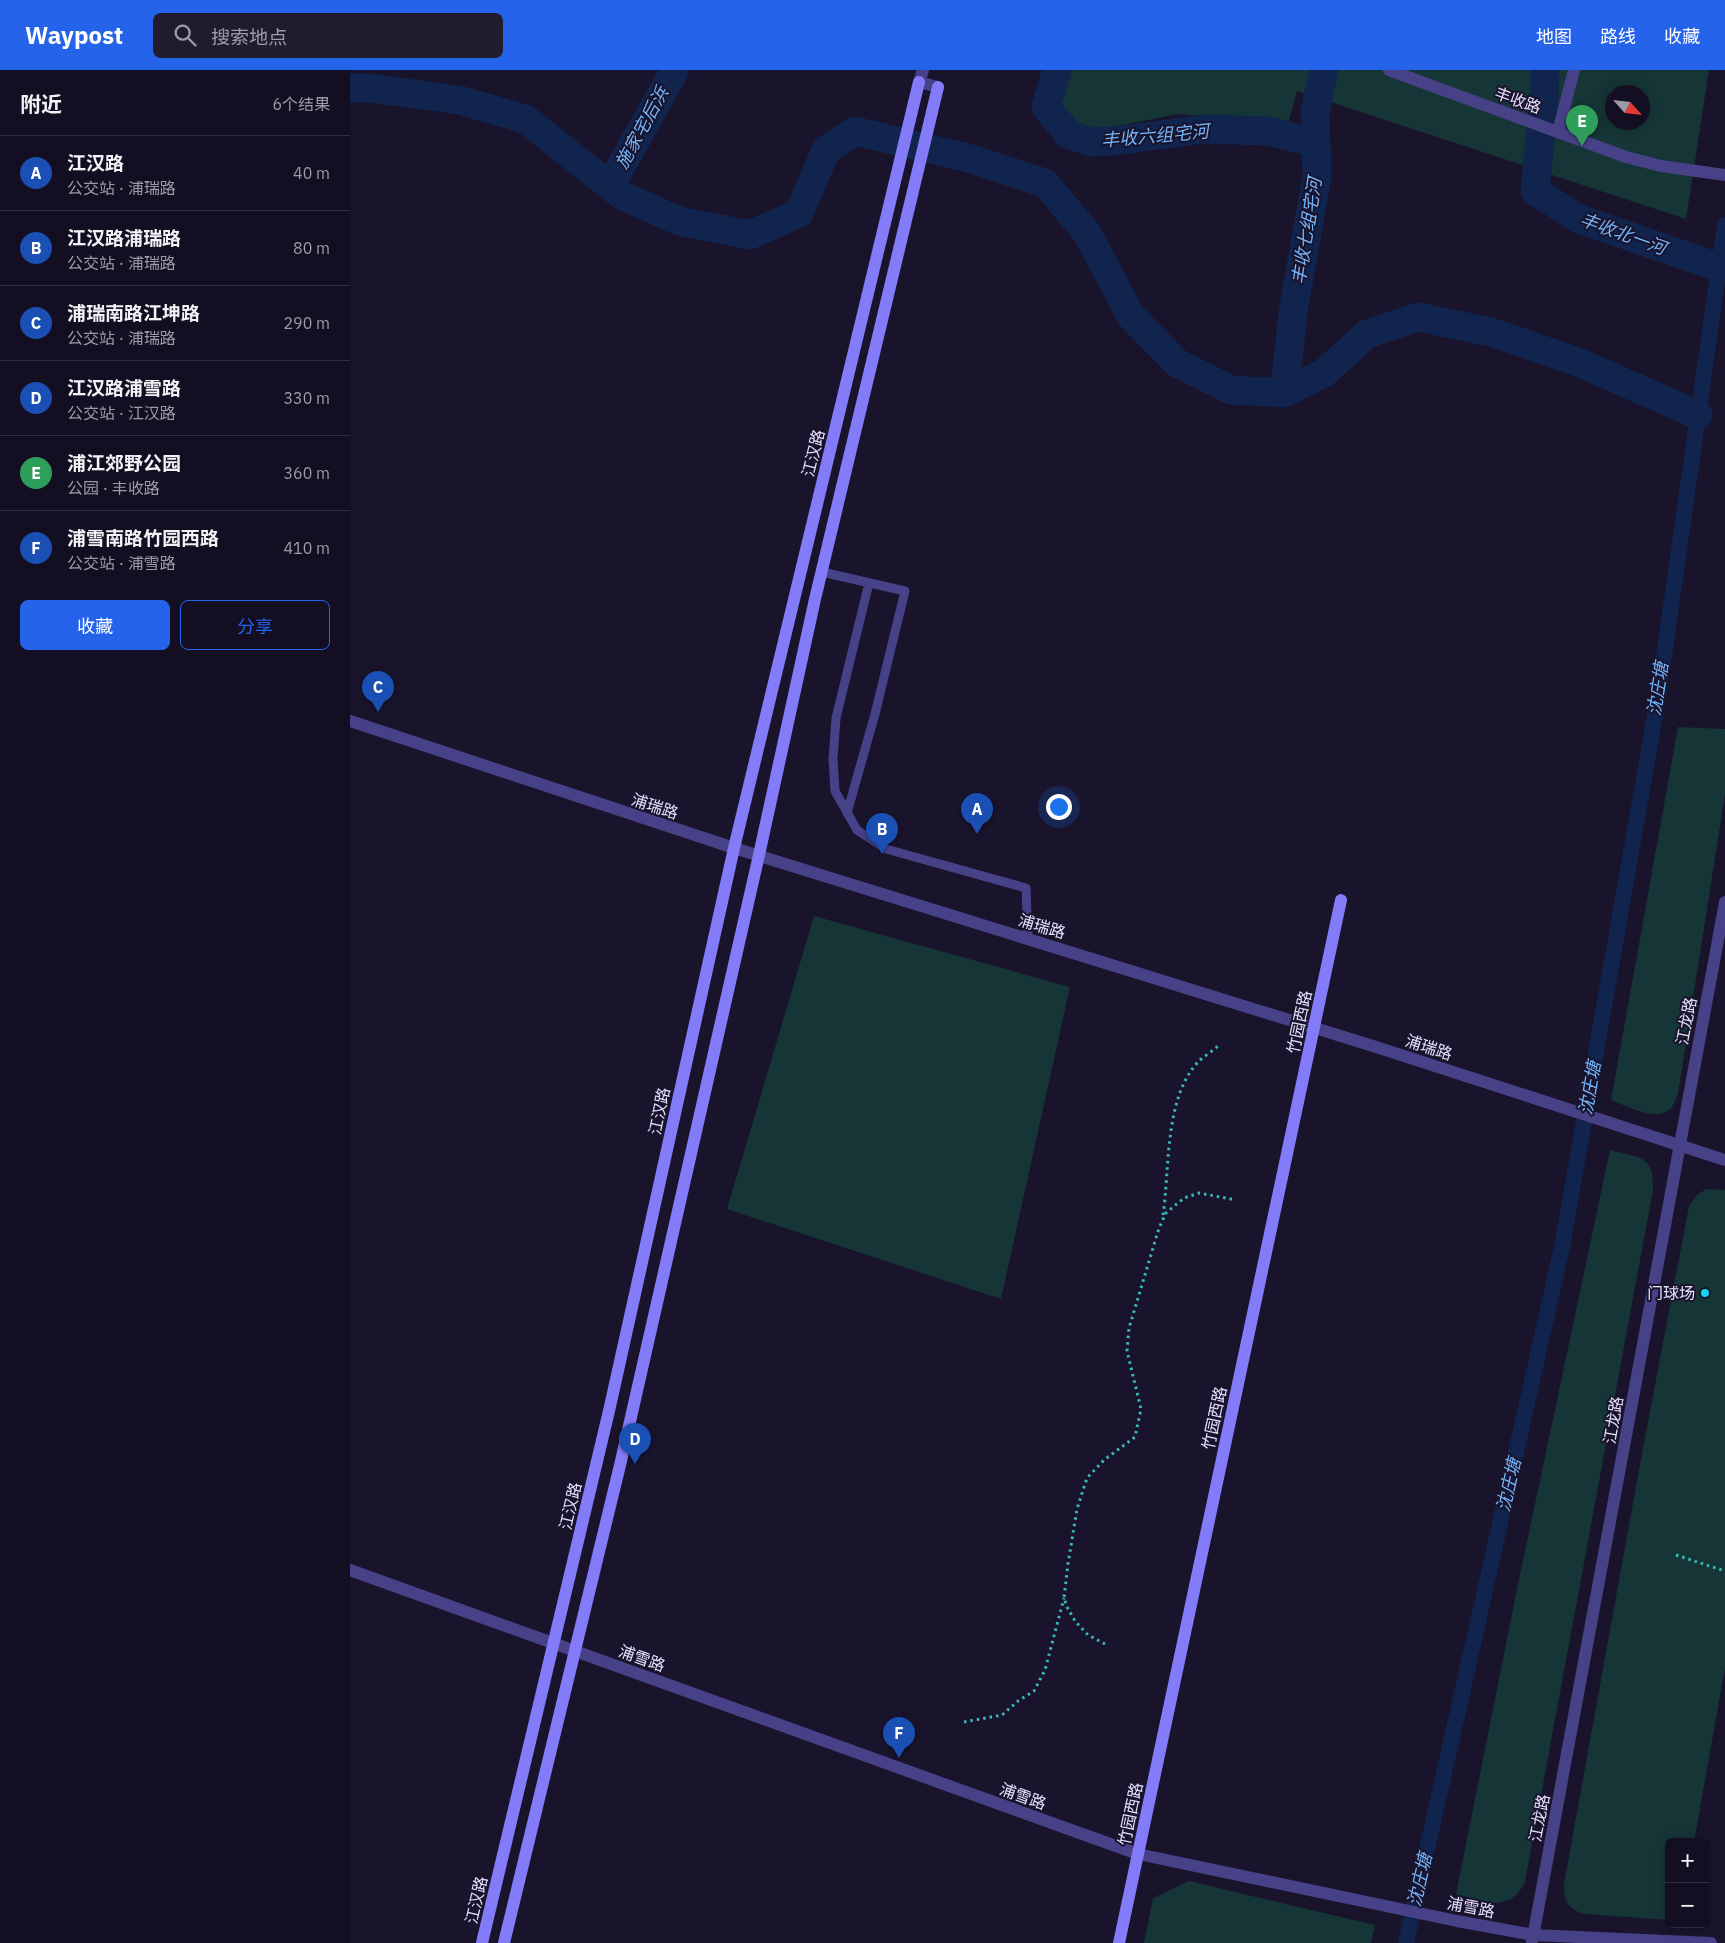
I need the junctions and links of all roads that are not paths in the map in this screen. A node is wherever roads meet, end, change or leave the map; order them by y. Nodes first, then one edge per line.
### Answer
1 (1574, 70) edge
2 (1393, 71) edge
3 (921, 76) edge
4 (1554, 131) junction
5 (1725, 175) edge
6 (822, 572) junction
7 (869, 583) junction
8 (350, 721) edge
9 (847, 813) junction
10 (734, 848) junction
11 (759, 855) junction
12 (1342, 900) dead end
13 (1725, 902) edge
14 (1028, 939) junction
15 (1315, 1028) junction
16 (1679, 1145) junction
17 (1725, 1160) edge
18 (350, 1570) edge
19 (554, 1643) junction
20 (576, 1651) junction
21 (1138, 1854) junction
22 (1533, 1939) edge
23 (482, 1943) edge
24 (504, 1943) edge
25 (1119, 1943) edge
26 (1711, 1943) edge

1 - 4 street
2 - 4 street, 丰收路
3 - 6 street
3 - 10 street, 江汉路
4 - 5 street, 丰收路
6 - 7 lane
6 - 11 street
7 - 9 lane
7 - 9 lane
8 - 10 street, 浦瑞路
9 - 14 lane
10 - 11 street, 浦瑞路
10 - 19 street, 江汉路
11 - 14 street, 浦瑞路
11 - 20 street
12 - 15 street, 竹园西路
13 - 16 street, 江龙路
14 - 15 street, 浦瑞路
15 - 16 street, 浦瑞路
15 - 21 street, 竹园西路
16 - 17 street, 浦瑞路
16 - 22 street, 江龙路
18 - 19 street, 浦雪路
19 - 20 street, 浦雪路
19 - 23 street, 江汉路
20 - 21 street, 浦雪路
20 - 24 street
21 - 22 street, 浦雪路
21 - 25 street, 竹园西路
22 - 26 street, 浦雪路

